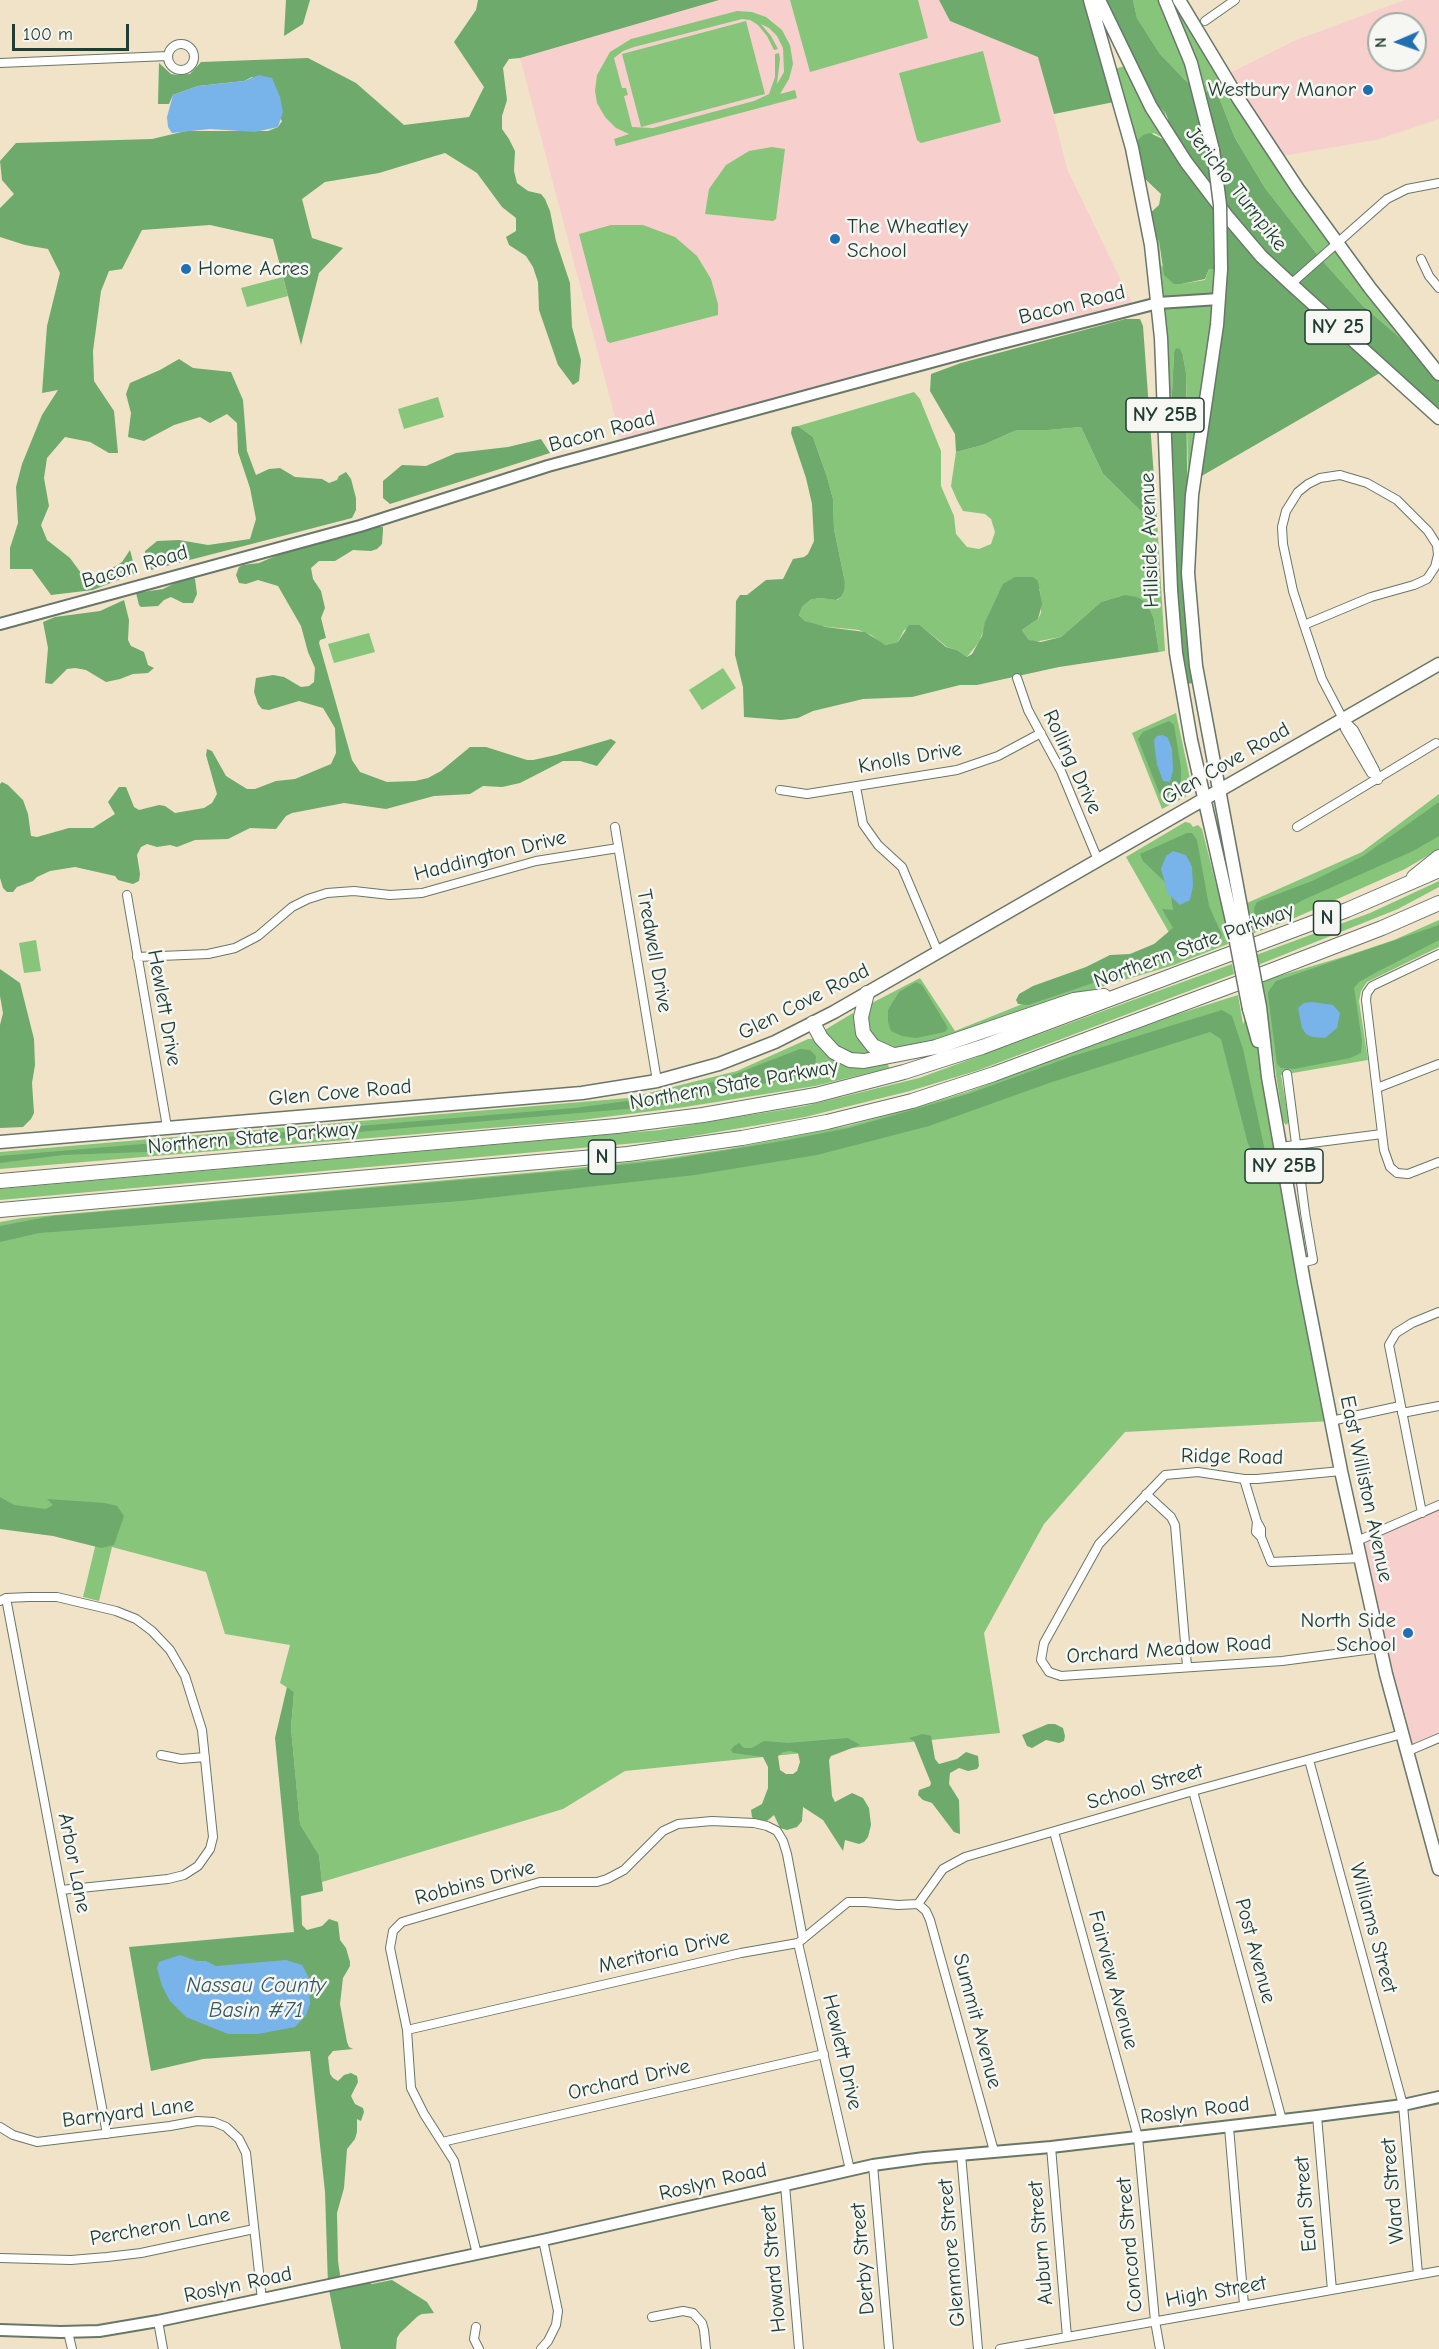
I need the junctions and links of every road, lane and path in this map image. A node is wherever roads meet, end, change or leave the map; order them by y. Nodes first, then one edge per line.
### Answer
1 (1090, 0) edge
2 (1099, 0) edge
3 (1165, 0) edge
4 (1179, 0) edge
5 (1235, 0) edge
6 (1205, 21) dead end
7 (168, 56) dead end
8 (0, 63) edge
9 (1439, 183) edge
10 (1337, 242) junction
11 (1420, 259) dead end
12 (1291, 284) junction
13 (1439, 288) edge
14 (1219, 299) junction
15 (1158, 303) junction
16 (1439, 374) edge
17 (1439, 418) edge
18 (0, 624) edge
19 (1304, 625) junction
20 (1439, 664) edge
21 (1017, 678) dead end
22 (1343, 719) junction
23 (1041, 734) junction
24 (1436, 743) dead end
25 (1377, 780) junction
26 (856, 787) junction
27 (780, 790) dead end
28 (1220, 790) junction
29 (1204, 799) junction
30 (615, 827) dead end
31 (1297, 828) dead end
32 (618, 848) junction
33 (1439, 857) edge
34 (1098, 860) junction
35 (1439, 870) edge
36 (1398, 890) junction
37 (127, 895) dead end
38 (1439, 903) edge
39 (1237, 919) junction
40 (938, 952) junction
41 (1439, 954) edge
42 (137, 957) junction
43 (1130, 992) junction
44 (867, 993) junction
45 (813, 1023) junction
46 (895, 1056) junction
47 (1439, 1064) edge
48 (1287, 1074) dead end
49 (657, 1081) junction
50 (1377, 1088) junction
51 (167, 1127) junction
52 (1382, 1134) junction
53 (0, 1142) edge
54 (1296, 1145) junction
55 (1280, 1147) junction
56 (1439, 1162) edge
57 (0, 1181) edge
58 (0, 1210) edge
59 (1300, 1259) junction
60 (1439, 1312) edge
61 (1439, 1406) edge
62 (1401, 1410) junction
63 (1331, 1420) junction
64 (1341, 1471) junction
65 (1244, 1479) junction
66 (1146, 1494) junction
67 (1439, 1505) edge
68 (1422, 1513) junction
69 (1357, 1541) junction
70 (1361, 1558) junction
71 (3, 1600) edge
72 (1381, 1648) junction
73 (1041, 1657) joint
74 (1187, 1666) junction
75 (1402, 1734) junction
76 (1439, 1737) edge
77 (1406, 1752) junction
78 (161, 1755) dead end
79 (205, 1757) junction
80 (1309, 1760) junction
81 (1193, 1791) junction
82 (1054, 1832) junction
83 (1435, 1840) edge
84 (1439, 1869) edge
85 (61, 1890) junction
86 (918, 1904) junction
87 (801, 1941) junction
88 (407, 2030) junction
89 (824, 2054) junction
90 (1439, 2097) edge
91 (1404, 2105) junction
92 (1317, 2116) junction
93 (1282, 2120) junction
94 (0, 2127) edge
95 (1228, 2127) junction
96 (107, 2134) junction
97 (1138, 2137) junction
98 (442, 2142) junction
99 (1051, 2147) junction
100 (994, 2151) junction
101 (962, 2154) junction
102 (873, 2165) junction
103 (850, 2170) junction
104 (786, 2186) junction
105 (254, 2229) junction
106 (543, 2240) junction
107 (477, 2254) junction
108 (0, 2258) edge
109 (1439, 2271) edge
110 (1418, 2274) junction
111 (1332, 2290) junction
112 (262, 2300) junction
113 (1244, 2305) junction
114 (652, 2317) dead end
115 (158, 2321) junction
116 (1155, 2321) junction
117 (476, 2327) dead end
118 (0, 2330) edge
119 (68, 2332) junction
120 (1067, 2337) junction
121 (72, 2349) edge
122 (163, 2349) edge
123 (479, 2349) edge
124 (541, 2349) edge
125 (706, 2349) edge
126 (799, 2349) edge
127 (889, 2349) edge
128 (978, 2349) edge
129 (1000, 2349) edge
130 (1160, 2349) edge

1 - 15 main road, Hillside Avenue / NY 25B
2 - 12 main road, Jericho Turnpike / NY 25
3 - 14 main road, Hillside Avenue / NY 25B, bridge
4 - 10 main road, NY 25
5 - 6 street
7 - 8 street
9 - 10 street
10 - 12 street
10 - 16 main road, NY 25
11 - 13 street
12 - 17 main road, Jericho Turnpike / NY 25
14 - 15 main road, Bacon Road
14 - 28 main road, Hillside Avenue / NY 25B
15 - 18 main road, Bacon Road
15 - 29 main road, Hillside Avenue / NY 25B
19 - 19 street
19 - 22 street
20 - 22 main road, Glen Cove Road
21 - 23 street, Rolling Drive
22 - 25 street
22 - 28 main road, Glen Cove Road
23 - 26 street, Knolls Drive
23 - 34 street, Rolling Drive
24 - 25 street
25 - 31 street
26 - 27 street, Knolls Drive
26 - 40 street
28 - 29 main road, Glen Cove Road
28 - 39 main road, Hillside Avenue / NY 25B
29 - 34 main road, Glen Cove Road
29 - 39 main road, Hillside Avenue / NY 25B
30 - 32 street, Tredwell Drive
32 - 42 street, Haddington Drive
32 - 49 street, Tredwell Drive
33 - 36 highway
34 - 40 main road, Glen Cove Road
35 - 36 highway, Northern State Parkway / N
36 - 43 highway, Northern State Parkway / N
37 - 42 street, Hewlett Drive
38 - 58 highway, N
39 - 55 main road, Hillside Avenue / NY 25B, bridge
40 - 44 main road, Glen Cove Road
41 - 50 street
42 - 51 street, Hewlett Drive
43 - 46 highway
43 - 57 highway, Northern State Parkway / N
44 - 45 main road, Glen Cove Road
44 - 46 highway
45 - 46 highway
45 - 49 main road, Glen Cove Road
47 - 50 street
48 - 54 street
49 - 51 main road, Glen Cove Road
50 - 52 street
51 - 53 main road, Glen Cove Road
52 - 54 street
52 - 56 street
54 - 55 street
54 - 59 street
55 - 59 main road, Hillside Avenue / NY 25B
59 - 63 main road, East Williston Avenue / NY 25B
60 - 62 street
61 - 62 street
62 - 63 street
62 - 68 street
63 - 64 main road, East Williston Avenue / NY 25B
64 - 65 street, Ridge Road
64 - 69 main road, East Williston Avenue / NY 25B
65 - 66 street, Ridge Road
65 - 70 street
66 - 73 street, Ridge Road
66 - 74 street
67 - 68 street
68 - 69 street
69 - 70 main road, East Williston Avenue / NY 25B
70 - 72 main road, East Williston Avenue / NY 25B
71 - 79 street
71 - 85 street, Arbor Lane
72 - 74 street, Orchard Meadow Road
72 - 75 main road, East Williston Avenue / NY 25B
73 - 74 street, Orchard Meadow Road
75 - 77 main road, East Williston Avenue / NY 25B
75 - 80 street, School Street
76 - 77 street
77 - 83 main road, East Williston Avenue / NY 25B
78 - 79 street
79 - 85 street
80 - 81 street, School Street
80 - 91 street, Williams Street
81 - 82 street, School Street
81 - 93 street, Post Avenue
82 - 86 street, School Street
82 - 97 street, Fairview Avenue
83 - 84 main road, East Williston Avenue / NY 25B
85 - 96 street, Arbor Lane
86 - 87 street, Meritoria Drive
86 - 100 street, Summit Avenue
87 - 88 street, Meritoria Drive
87 - 88 street, Robbins Drive
87 - 89 street, Hewlett Drive
88 - 98 street, Robbins Drive
89 - 98 street, Orchard Drive
89 - 103 street, Hewlett Drive
90 - 91 main road, Roslyn Road
91 - 92 main road, Roslyn Road
91 - 110 street, Ward Street
92 - 93 main road, Roslyn Road
92 - 111 street, Earl Street
93 - 95 main road, Roslyn Road
94 - 96 street, Barnyard Lane
95 - 97 main road, Roslyn Road
95 - 113 street
96 - 105 street, Barnyard Lane
97 - 99 main road, Roslyn Road
97 - 116 street, Concord Street
98 - 107 street, Robbins Drive
99 - 100 main road, Roslyn Road
99 - 120 street, Auburn Street
100 - 101 main road, Roslyn Road
101 - 102 main road, Roslyn Road
101 - 128 street, Glenmore Street
102 - 103 main road, Roslyn Road
102 - 127 street, Derby Street
103 - 104 main road, Roslyn Road
104 - 106 main road, Roslyn Road
104 - 126 street, Howard Street
105 - 108 street, Percheron Lane
105 - 112 street, Barnyard Lane
106 - 107 main road, Roslyn Road
106 - 124 street
107 - 112 main road, Roslyn Road
109 - 110 street, High Street
110 - 111 street, High Street
111 - 113 street, High Street
112 - 115 main road, Roslyn Road
113 - 116 street, High Street
114 - 125 street
115 - 119 main road, Roslyn Road
115 - 122 street
116 - 120 street, High Street
116 - 130 street, Concord Street
117 - 123 street
118 - 119 main road, Roslyn Road
119 - 121 street
120 - 129 street, High Street

